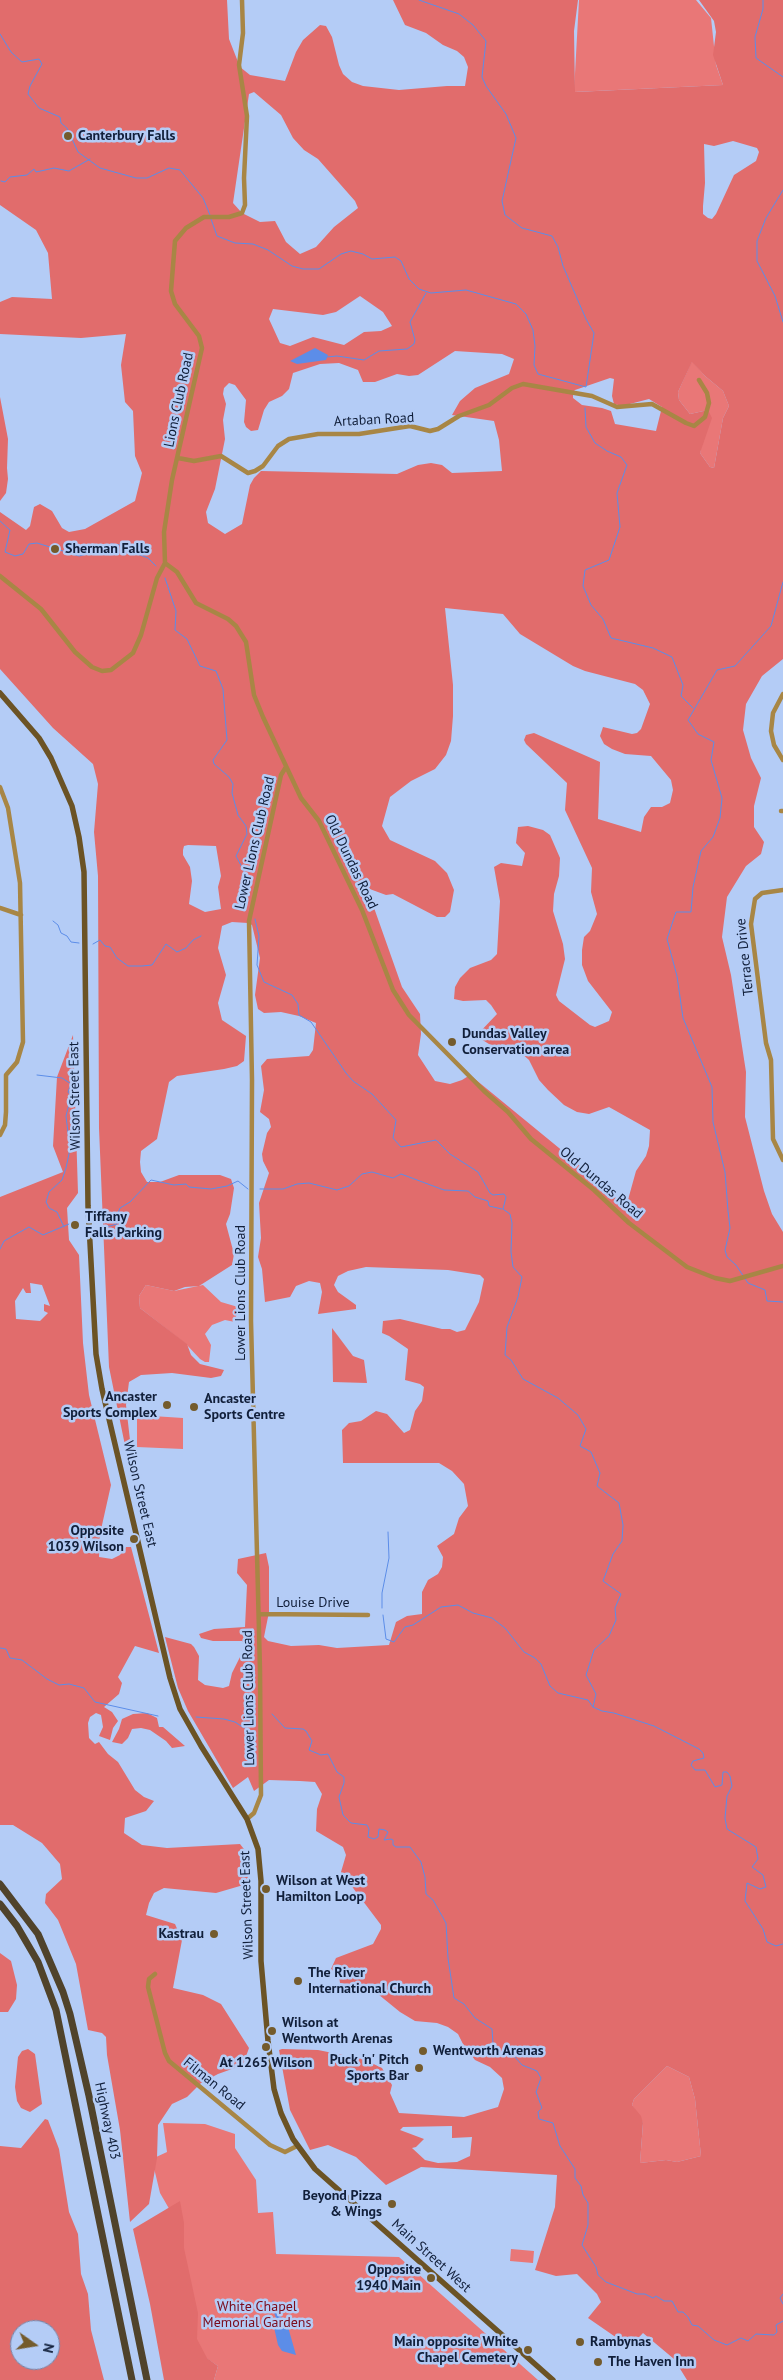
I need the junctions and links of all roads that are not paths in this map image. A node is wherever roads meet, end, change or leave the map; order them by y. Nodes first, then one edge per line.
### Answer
1 (242, 0) edge
2 (700, 380) dead end
3 (178, 458) junction
4 (163, 567) junction
5 (0, 576) edge
6 (0, 692) edge
7 (783, 694) edge
8 (783, 760) edge
9 (286, 767) junction
10 (0, 787) edge
11 (783, 890) edge
12 (0, 908) edge
13 (21, 915) junction
14 (0, 1073) edge
15 (6, 1075) junction
16 (0, 1135) edge
17 (783, 1160) edge
18 (783, 1266) edge
19 (259, 1614) junction
20 (368, 1614) dead end
21 (247, 1819) junction
22 (0, 1884) edge
23 (0, 1904) edge
24 (155, 1974) dead end
25 (297, 2146) junction
26 (132, 2380) edge
27 (147, 2380) edge
28 (553, 2380) edge

1 - 3 street, Lions Club Road
2 - 3 street, Artaban Road
3 - 4 street, Lions Club Road
4 - 5 street
4 - 9 street, Old Dundas Road
6 - 21 main road, Wilson Street East
7 - 8 street
9 - 18 street, Old Dundas Road
9 - 19 street, Lower Lions Club Road
10 - 13 street
11 - 17 street, Terrace Drive
12 - 13 street
13 - 15 street
14 - 15 street
15 - 16 street
19 - 20 street, Louise Drive
19 - 21 street, Lower Lions Club Road
21 - 25 main road, Wilson Street East
22 - 27 highway, Highway 403
23 - 26 highway, Highway 403
24 - 25 street, Filman Road
25 - 28 main road, Main Street West

